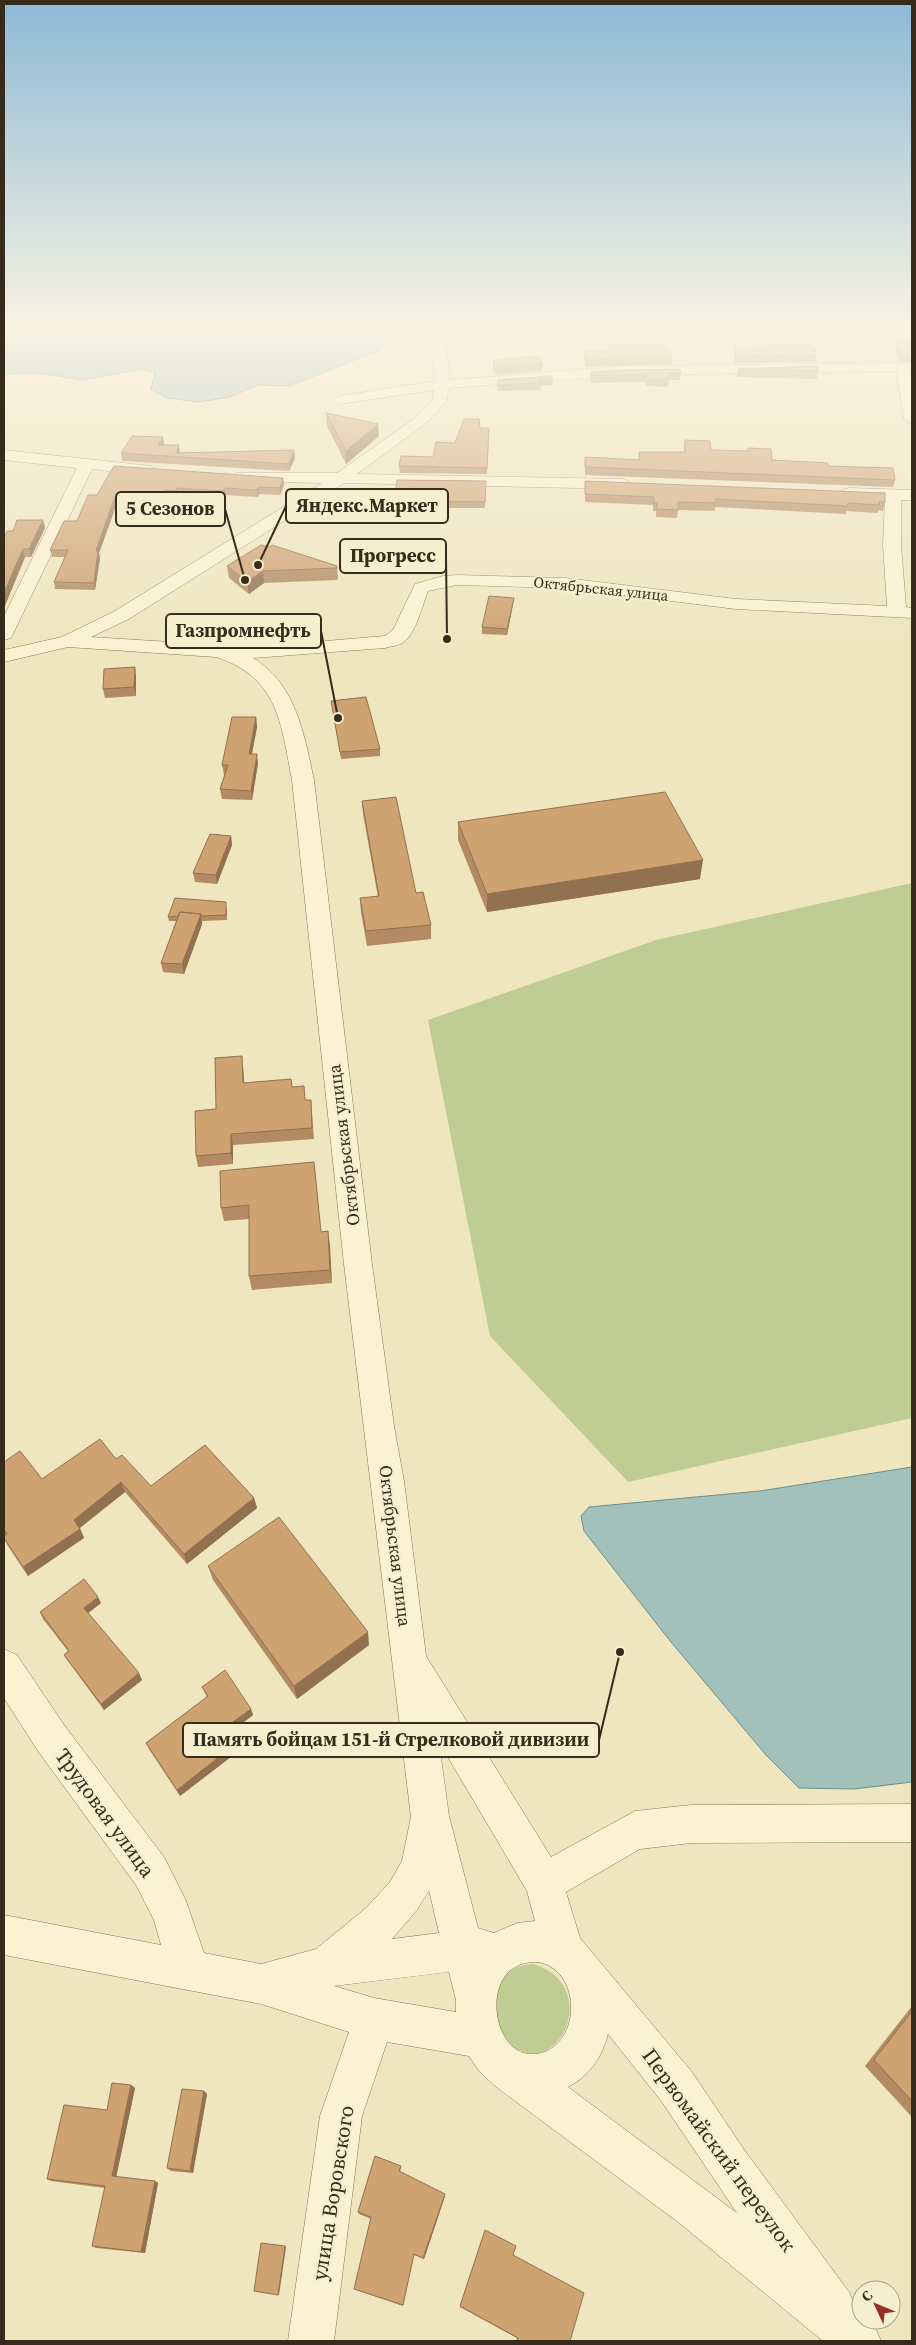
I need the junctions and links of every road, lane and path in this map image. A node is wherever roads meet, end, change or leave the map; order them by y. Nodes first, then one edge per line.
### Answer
1 (402, 433) edge
2 (4, 455) edge
3 (87, 462) junction
4 (163, 471) edge
5 (229, 476) edge
6 (338, 479) junction
7 (645, 484) edge
8 (834, 492) edge
9 (894, 495) junction
10 (912, 495) edge
11 (905, 612) edge
12 (122, 615) junction
13 (4, 634) edge
14 (68, 641) junction
15 (170, 647) junction
16 (234, 654) junction
17 (4, 656) edge
18 (409, 1659) junction
19 (4, 1667) edge
20 (430, 1816) junction
21 (912, 1823) edge
22 (544, 1884) junction
23 (4, 1935) edge
24 (515, 1943) junction
25 (465, 1950) junction
26 (571, 1958) junction
27 (326, 1967) junction
28 (188, 1968) junction
29 (261, 1984) junction
30 (479, 2018) junction
31 (374, 2019) junction
32 (510, 2069) junction
33 (857, 2340) edge
34 (311, 2341) edge

1 - 6 street
2 - 3 street
3 - 4 street
3 - 13 street
5 - 6 street
6 - 7 street
6 - 12 street
8 - 9 street
9 - 10 street
9 - 11 street
11 - 16 street, Октябрьская улица
12 - 14 street
12 - 15 street
14 - 15 street, Октябрьская улица
14 - 17 street
15 - 16 street, Октябрьская улица
16 - 18 street, Октябрьская улица
18 - 20 street, Октябрьская улица
18 - 22 street, Октябрьская улица
19 - 28 street, Трудовая улица
20 - 25 street, Октябрьская улица
20 - 27 street, Октябрьская улица
21 - 22 street
22 - 26 street, Октябрьская улица
23 - 28 street
24 - 25 street
24 - 26 street
24 - 30 street
25 - 27 street
25 - 30 street, Октябрьская улица
26 - 32 street
26 - 33 street, Первомайский переулок
27 - 29 street
28 - 29 street
29 - 31 street
30 - 31 street
30 - 32 street
31 - 34 street, улица Воровского
32 - 33 street, Первомайский переулок

